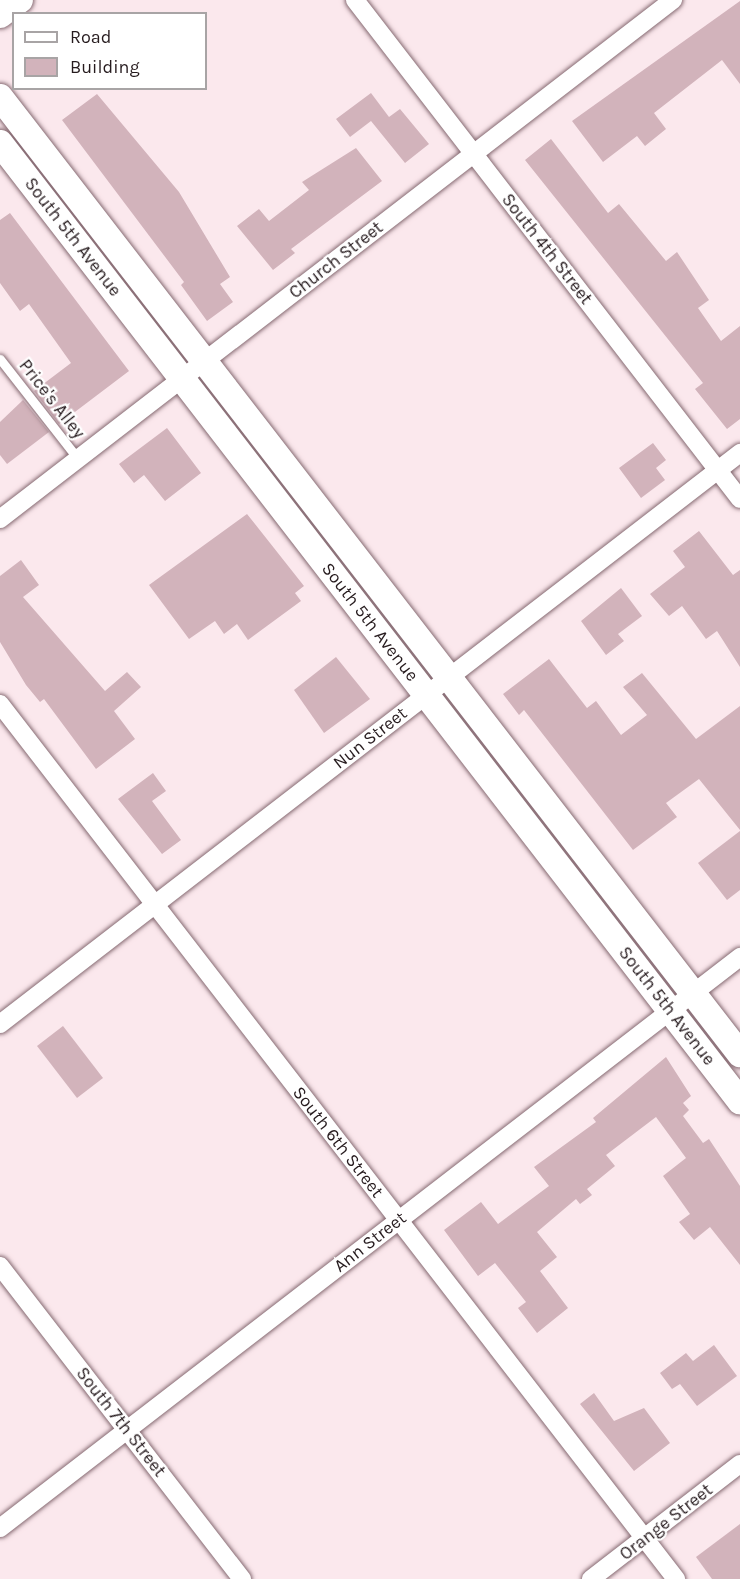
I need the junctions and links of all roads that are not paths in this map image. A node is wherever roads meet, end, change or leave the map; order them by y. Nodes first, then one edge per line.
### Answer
1 (20, 0) edge
2 (355, 0) edge
3 (673, 0) edge
4 (0, 15) edge
5 (0, 97) edge
6 (474, 154) junction
7 (7, 158) edge
8 (0, 358) edge
9 (204, 362) junction
10 (182, 379) junction
11 (740, 453) edge
12 (78, 459) junction
13 (718, 470) junction
14 (740, 499) edge
15 (0, 519) edge
16 (449, 678) junction
17 (426, 695) junction
18 (0, 704) edge
19 (155, 904) junction
20 (740, 957) edge
21 (693, 993) junction
22 (670, 1011) junction
23 (0, 1024) edge
24 (740, 1054) edge
25 (740, 1101) edge
26 (399, 1220) junction
27 (0, 1266) edge
28 (127, 1430) junction
29 (740, 1464) edge
30 (1, 1526) edge
31 (645, 1538) junction
32 (242, 1579) edge
33 (591, 1579) edge
34 (676, 1579) edge

1 - 4 street
2 - 6 street, South 4th Street
3 - 6 street, Church Street
5 - 9 street, South 5th Avenue
6 - 9 street, Church Street
6 - 13 street, South 4th Street
7 - 10 street, South 5th Avenue
8 - 12 lane, Price's Alley
9 - 10 street, Church Street
9 - 16 street, South 5th Avenue
10 - 12 street, Church Street
10 - 17 street, South 5th Avenue
11 - 13 street, Nun Street
12 - 15 street, Church Street
13 - 14 street, South 4th Street
13 - 16 street, Nun Street
16 - 17 street, Nun Street
16 - 21 street, South 5th Avenue
17 - 19 street, Nun Street
17 - 22 street, South 5th Avenue
18 - 19 street, South 6th Street
19 - 23 street, Nun Street
19 - 26 street, South 6th Street
20 - 21 street, Ann Street
21 - 22 street, Ann Street
21 - 24 street, South 5th Avenue
22 - 25 street, South 5th Avenue
22 - 26 street, Ann Street
26 - 28 street, Ann Street
26 - 31 street, South 6th Street
27 - 28 street, South 7th Street
28 - 30 street, Ann Street
28 - 32 street, South 7th Street
29 - 31 street, Orange Street
31 - 33 street, Orange Street
31 - 34 street, South 6th Street

